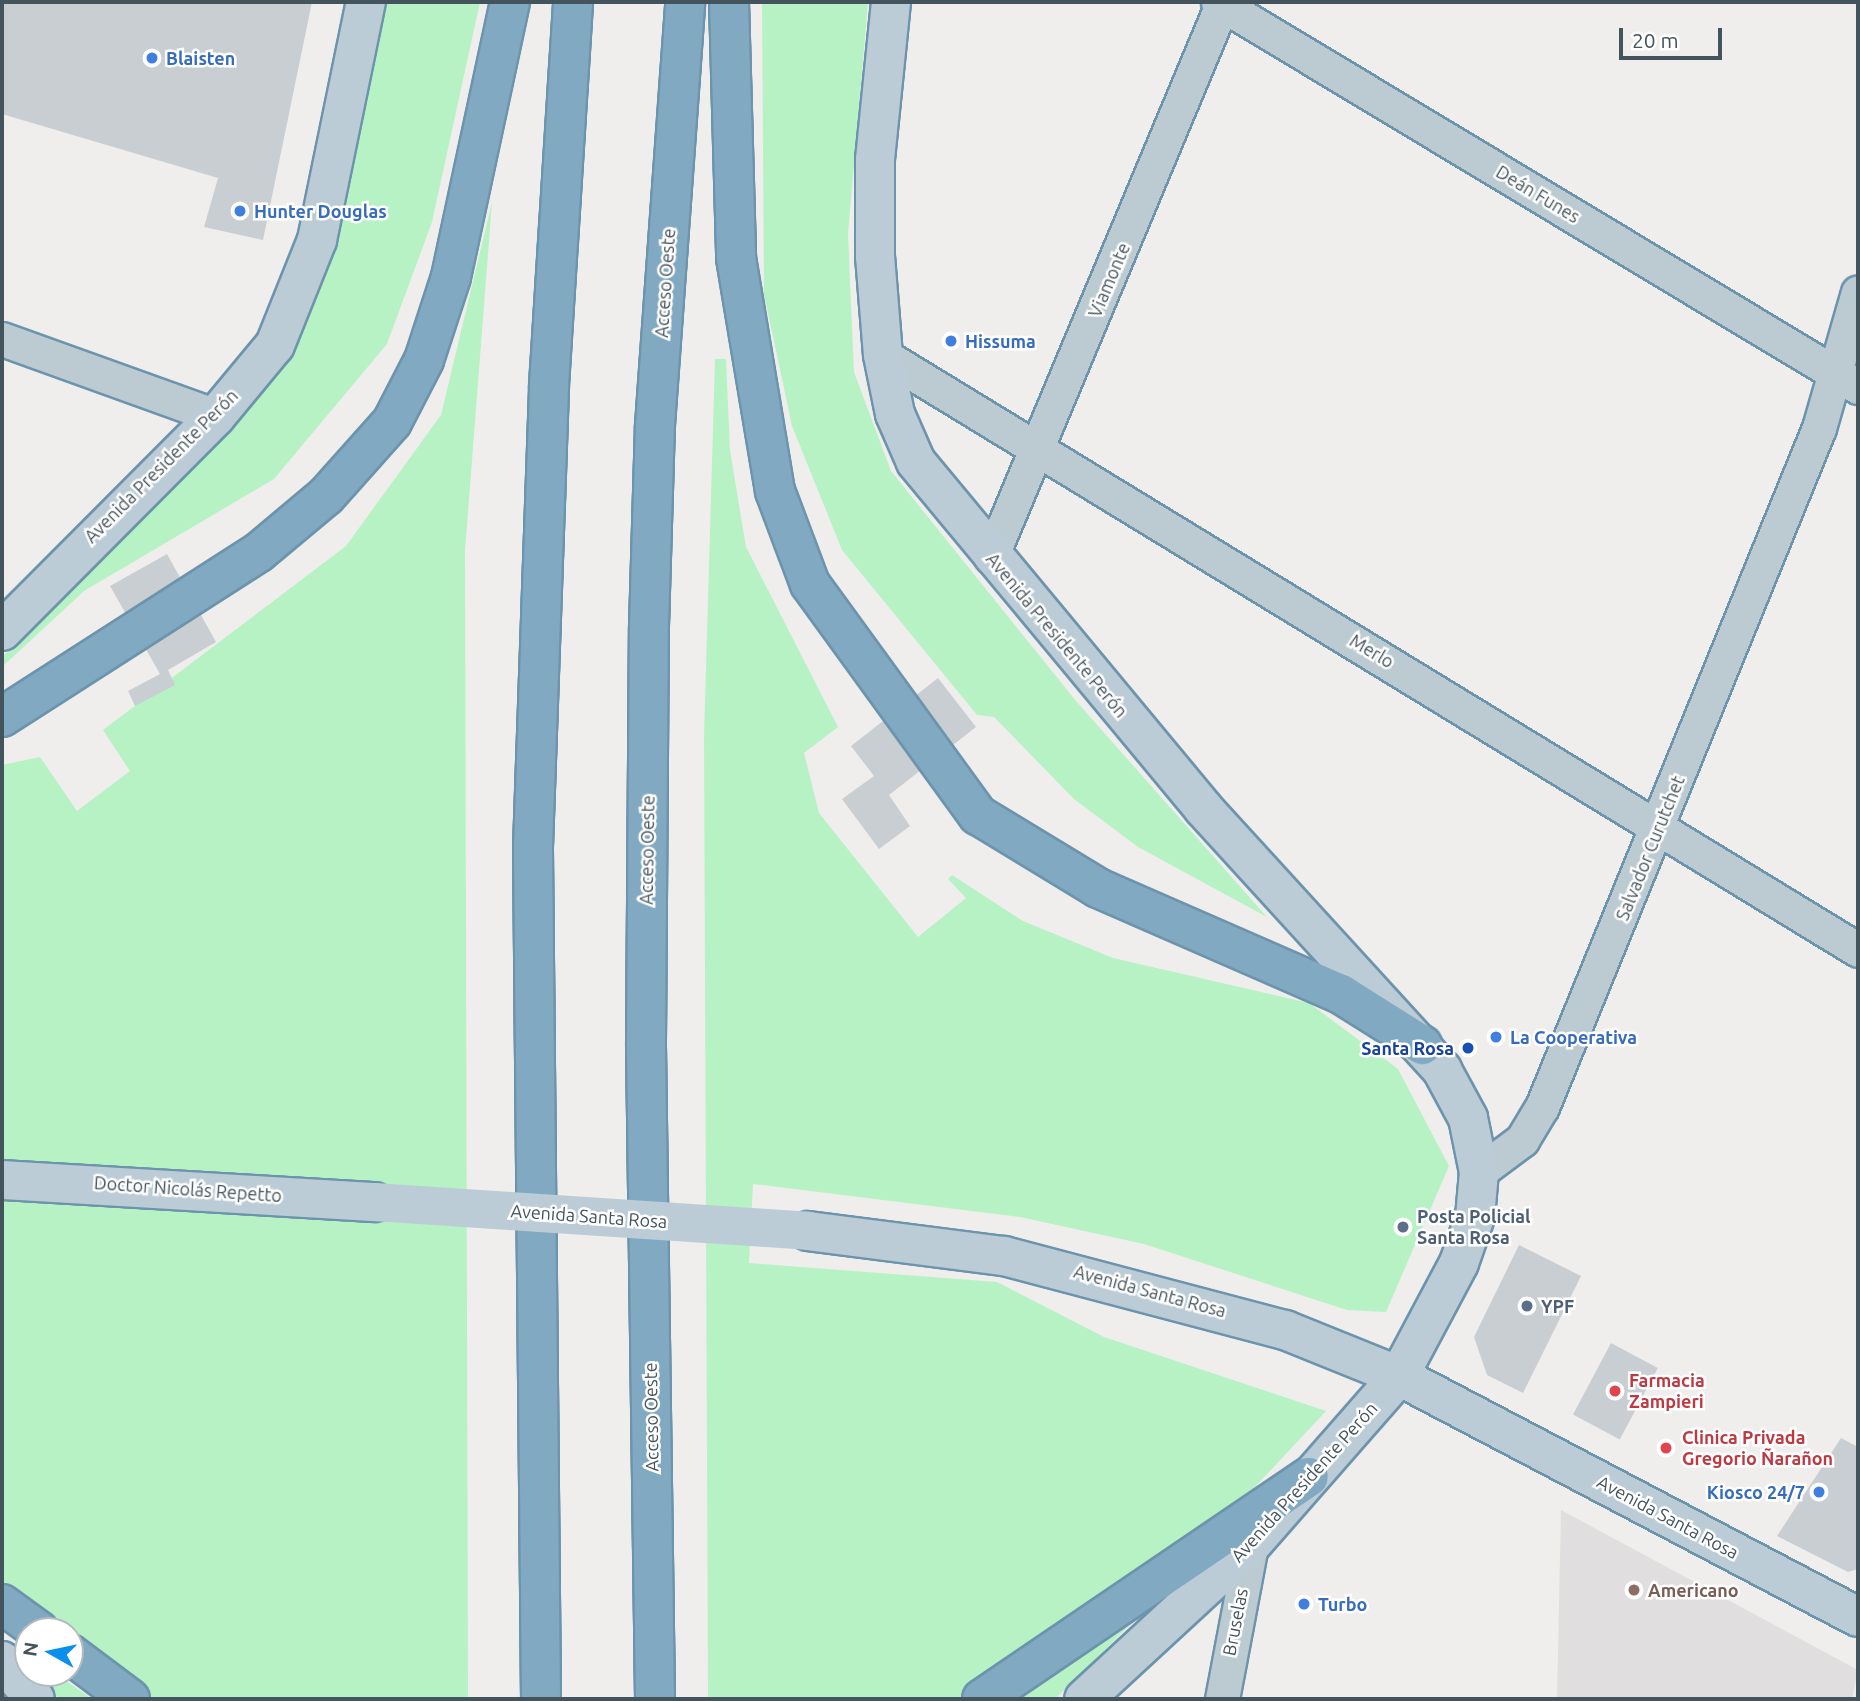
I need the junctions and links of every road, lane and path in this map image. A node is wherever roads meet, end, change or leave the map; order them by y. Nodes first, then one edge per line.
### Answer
1 (366, 2) edge
2 (510, 2) edge
3 (573, 2) edge
4 (685, 2) edge
5 (729, 2) edge
6 (891, 2) edge
7 (1221, 3) edge
8 (1858, 292) edge
9 (2, 339) edge
10 (883, 355) junction
11 (1847, 380) edge
12 (216, 416) junction
13 (1037, 449) junction
14 (991, 557) junction
15 (2, 631) edge
16 (2, 716) edge
17 (1661, 825) junction
18 (1858, 950) edge
19 (1422, 1045) junction
20 (1479, 1172) junction
21 (2, 1180) edge
22 (374, 1202) joint
23 (1399, 1377) junction
24 (1309, 1477) junction
25 (1251, 1545) junction
26 (2, 1604) edge
27 (20, 1617) edge
28 (1858, 1617) edge
29 (2, 1661) edge
30 (84, 1664) edge
31 (35, 1699) edge
32 (130, 1699) edge
33 (541, 1699) edge
34 (655, 1699) edge
35 (982, 1699) edge
36 (1084, 1699) edge
37 (1222, 1699) edge

1 - 12 street, Avenida Presidente Perón
2 - 16 highway
3 - 33 highway
4 - 34 highway, Acceso Oeste
5 - 19 highway
6 - 10 street, Avenida Presidente Perón
7 - 11 street, Deán Funes
7 - 13 street, Viamonte
8 - 11 street, Salvador Curutchet
9 - 12 street
10 - 13 street, Merlo
10 - 14 street, Avenida Presidente Perón
11 - 17 street, Salvador Curutchet
12 - 15 street, Avenida Presidente Perón
13 - 14 street, Viamonte
13 - 17 street, Merlo
14 - 19 street, Avenida Presidente Perón
17 - 18 street, Merlo
17 - 20 street, Salvador Curutchet
19 - 20 street, Avenida Presidente Perón
20 - 23 street
21 - 22 street, Doctor Nicolás Repetto
22 - 23 street, Avenida Santa Rosa, bridge
23 - 24 street, Avenida Presidente Perón
23 - 28 street, Avenida Santa Rosa
24 - 25 street, Avenida Presidente Perón
24 - 35 highway
25 - 36 street, Avenida Presidente Perón
25 - 37 street, Bruselas
26 - 27 highway
29 - 31 street
30 - 32 highway

